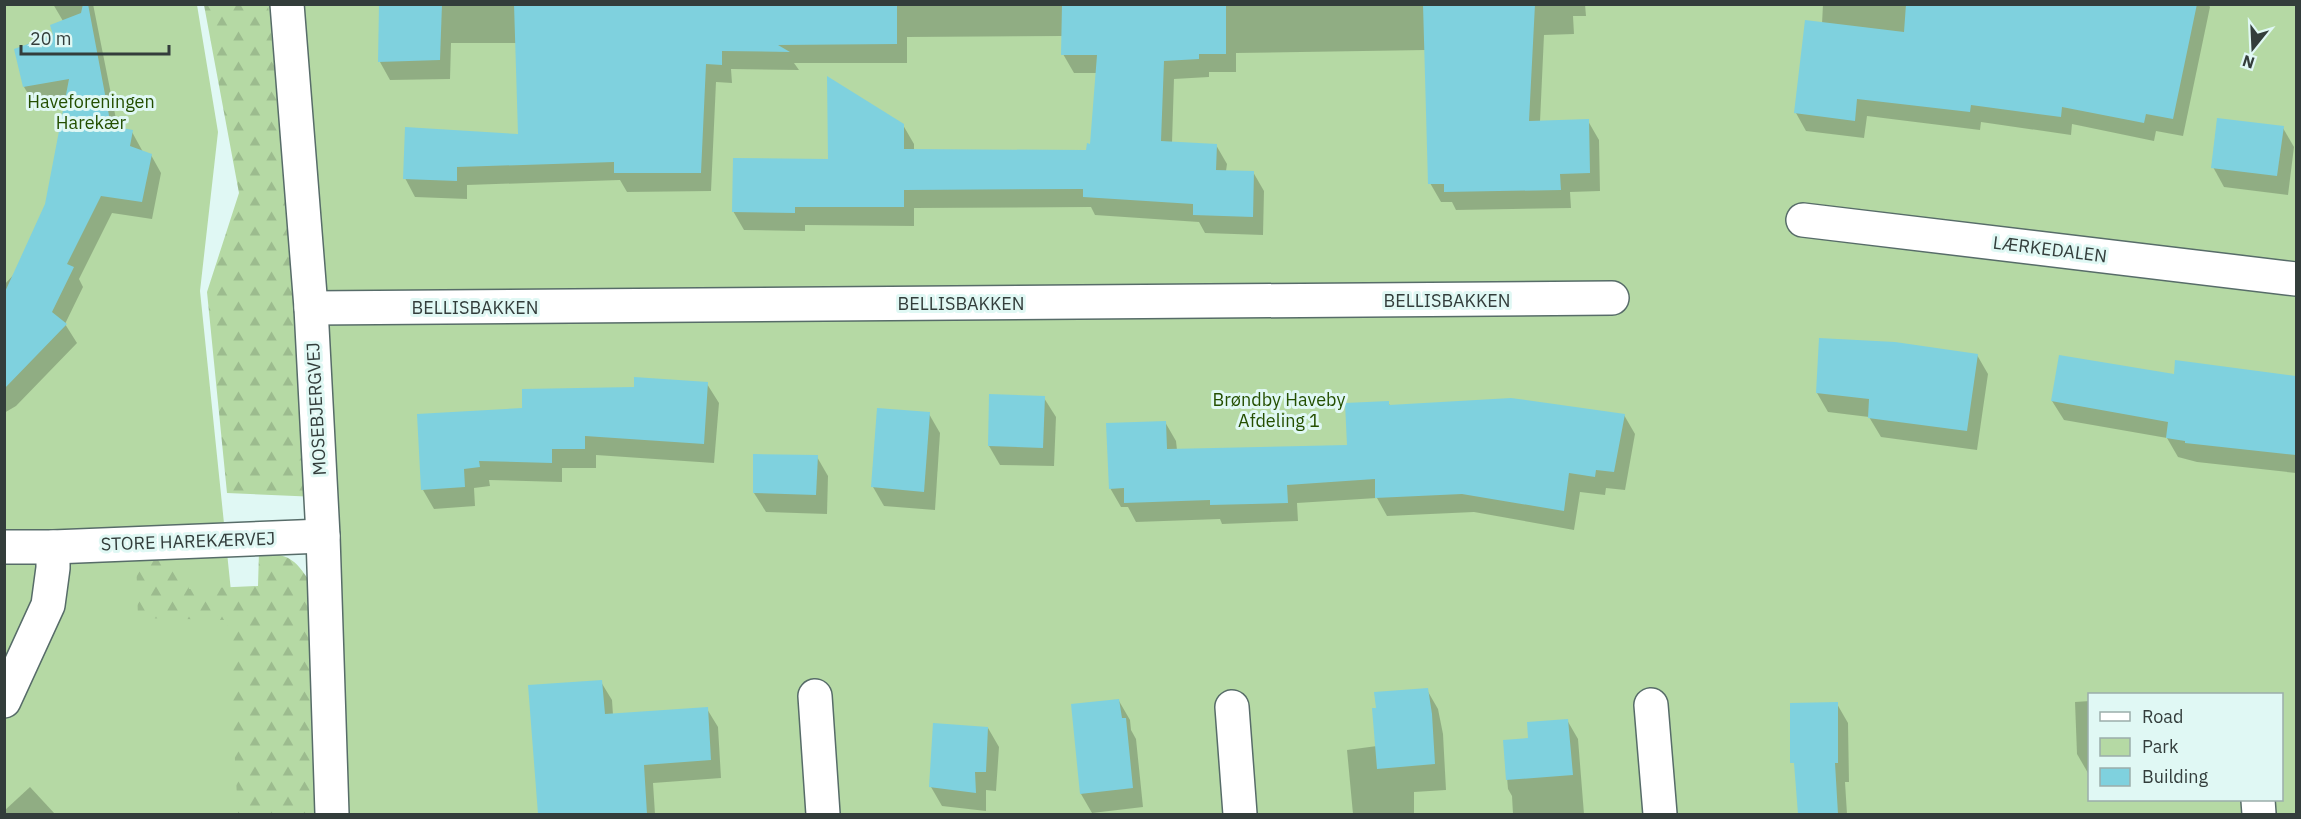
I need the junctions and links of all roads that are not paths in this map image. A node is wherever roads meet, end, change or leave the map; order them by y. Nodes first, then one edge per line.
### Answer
1 (287, 4) edge
2 (1803, 220) dead end
3 (2296, 279) edge
4 (1612, 298) dead end
5 (311, 308) junction
6 (323, 536) junction
7 (4, 547) edge
8 (53, 547) junction
9 (815, 696) dead end
10 (4, 701) edge
11 (1651, 705) dead end
12 (1232, 707) dead end
13 (332, 814) edge
14 (823, 814) edge
15 (1240, 814) edge
16 (1660, 814) edge

1 - 5 street, MOSEBJERGVEJ
2 - 3 street, LÆRKEDALEN
4 - 5 street, BELLISBAKKEN
5 - 6 street, MOSEBJERGVEJ
6 - 8 street, STORE HAREKÆRVEJ
6 - 13 street, MOSEBJERGVEJ
7 - 8 street, STORE HAREKÆRVEJ
8 - 10 street
9 - 14 street
11 - 16 street
12 - 15 street

